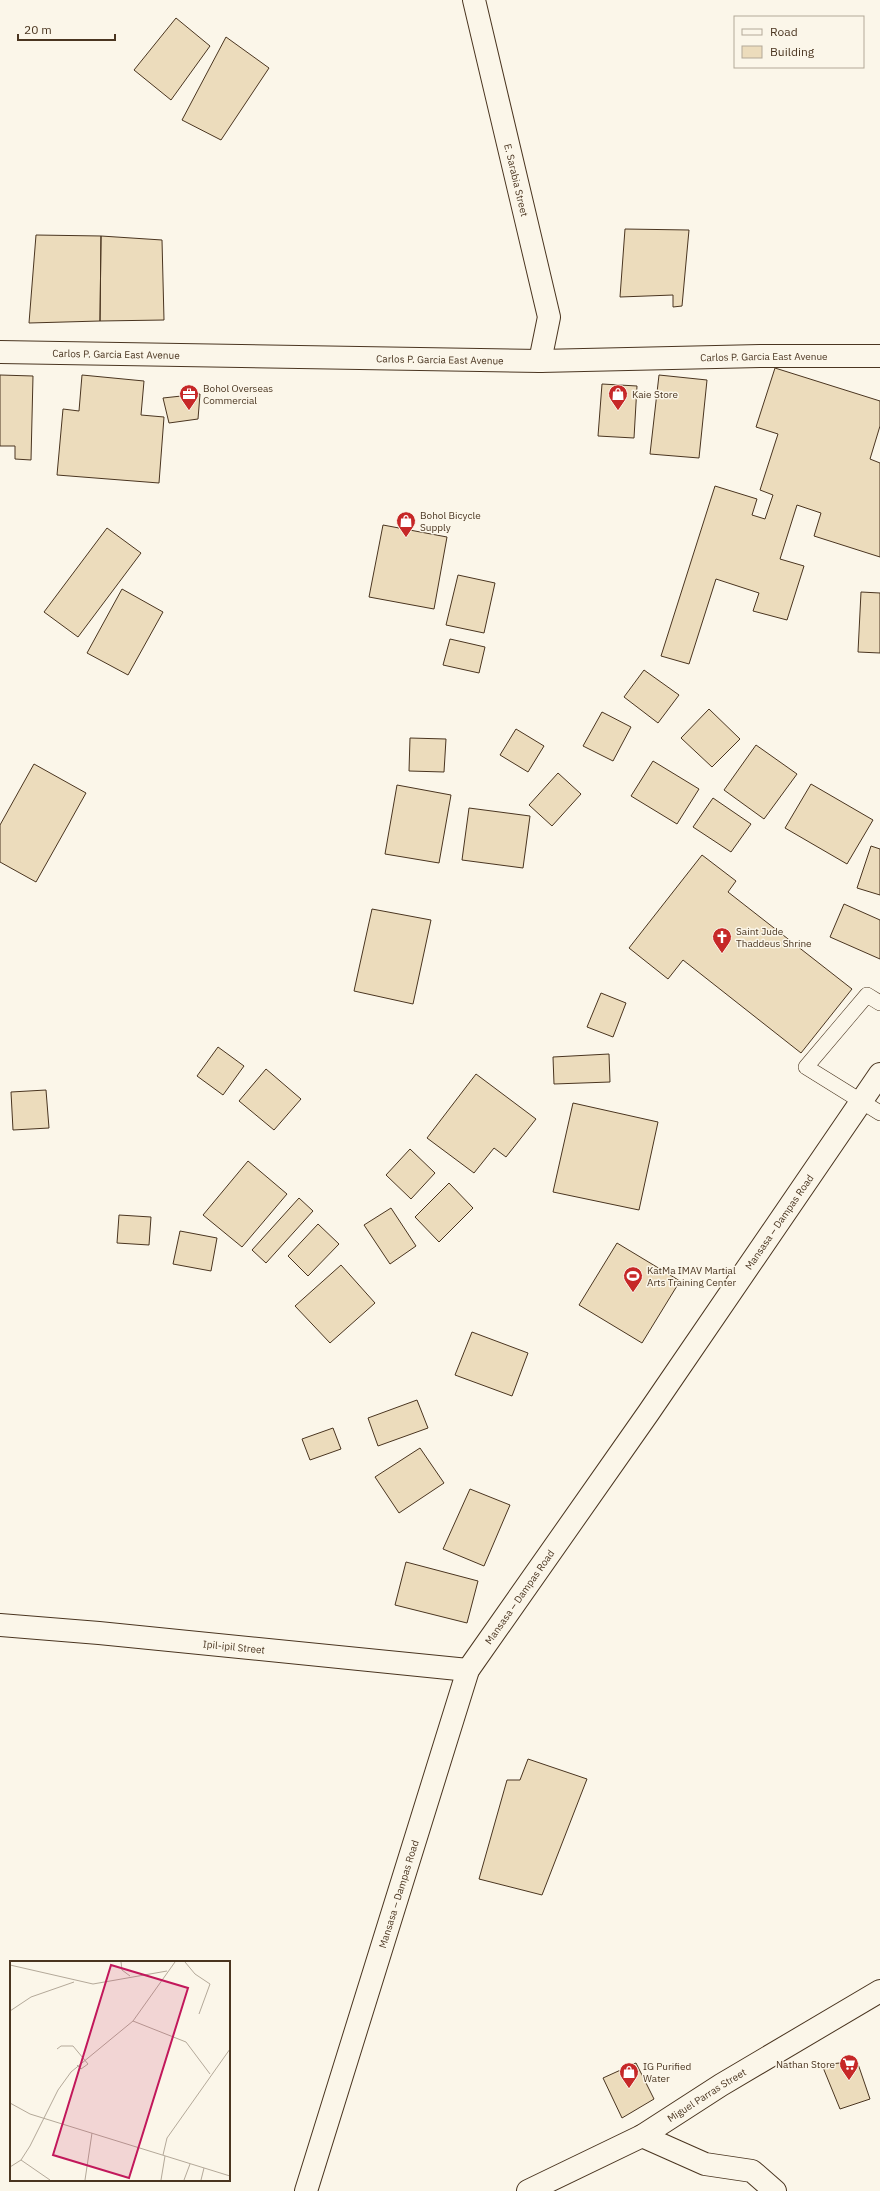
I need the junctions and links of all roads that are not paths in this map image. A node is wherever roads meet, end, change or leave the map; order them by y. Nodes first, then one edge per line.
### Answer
1 (474, 0) edge
2 (0, 352) edge
3 (880, 356) edge
4 (540, 361) junction
5 (880, 1003) edge
6 (880, 1074) edge
7 (861, 1100) junction
8 (880, 1114) edge
9 (0, 1625) edge
10 (468, 1670) junction
11 (880, 1991) edge
12 (642, 2136) junction
13 (306, 2191) edge
14 (528, 2191) edge
15 (775, 2191) edge

1 - 4 main road, E. Sarabia Street
2 - 4 main road, Carlos P. Garcia East Avenue
3 - 4 main road, Carlos P. Garcia East Avenue
5 - 7 lane
6 - 7 main road, Mansasa – Dampas Road
7 - 8 lane
7 - 10 main road, Mansasa – Dampas Road
9 - 10 main road, Ipil-ipil Street
10 - 13 main road, Mansasa – Dampas Road
11 - 12 main road, Miguel Parras Street
12 - 14 main road, Miguel Parras Street
12 - 15 main road

